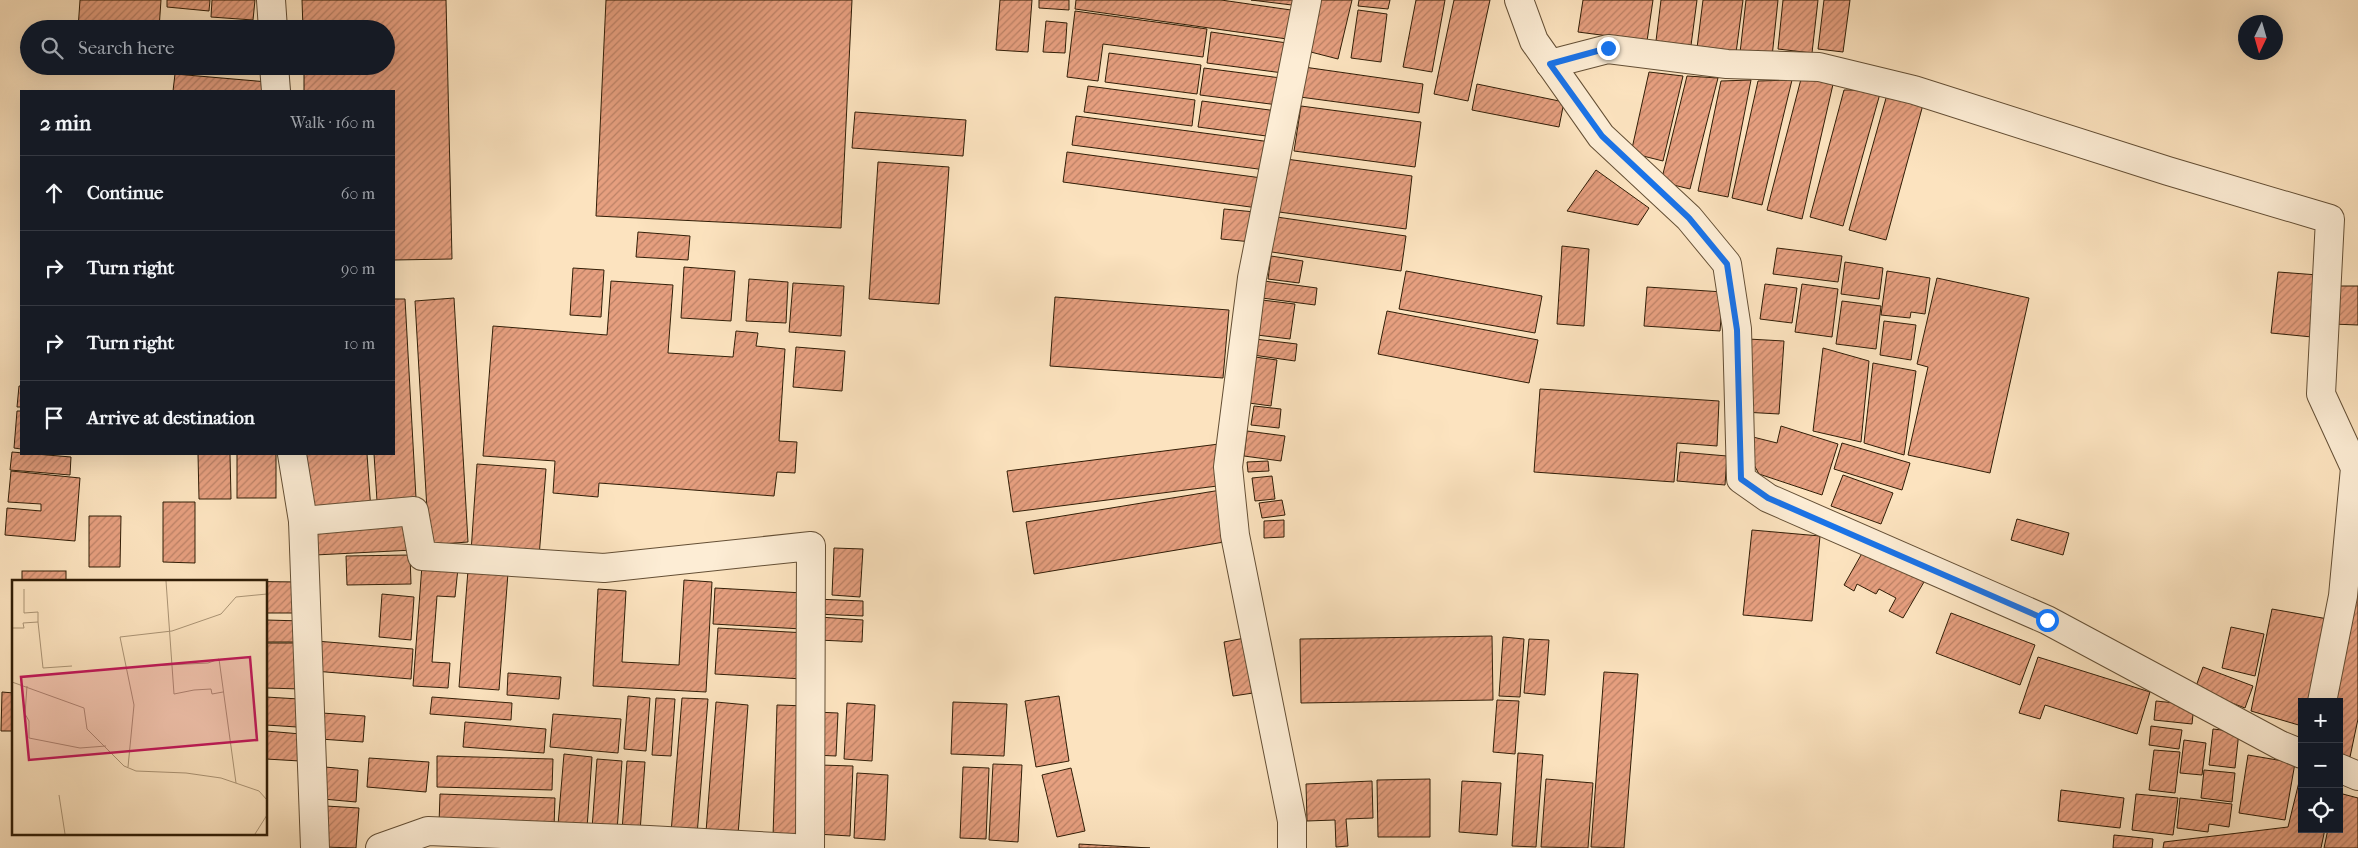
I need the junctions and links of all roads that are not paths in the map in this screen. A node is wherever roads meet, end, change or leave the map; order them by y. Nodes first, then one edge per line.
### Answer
1 (271, 0) edge
2 (1307, 0) edge
3 (1519, 0) edge
4 (272, 20) edge
5 (1550, 64) junction
6 (275, 75) edge
7 (276, 90) edge
8 (292, 455) edge
9 (2357, 470) edge
10 (303, 521) junction
11 (2323, 698) edge
12 (2298, 752) edge
13 (2343, 770) edge
14 (2358, 776) edge
15 (315, 848) edge
16 (380, 848) edge
17 (794, 848) edge
18 (810, 848) edge
19 (1292, 848) edge

1 - 4 street
2 - 19 street
3 - 5 street
5 - 9 street
5 - 12 street
6 - 7 street
8 - 10 street
9 - 11 street
10 - 15 street
10 - 18 street
13 - 14 street
16 - 17 street

